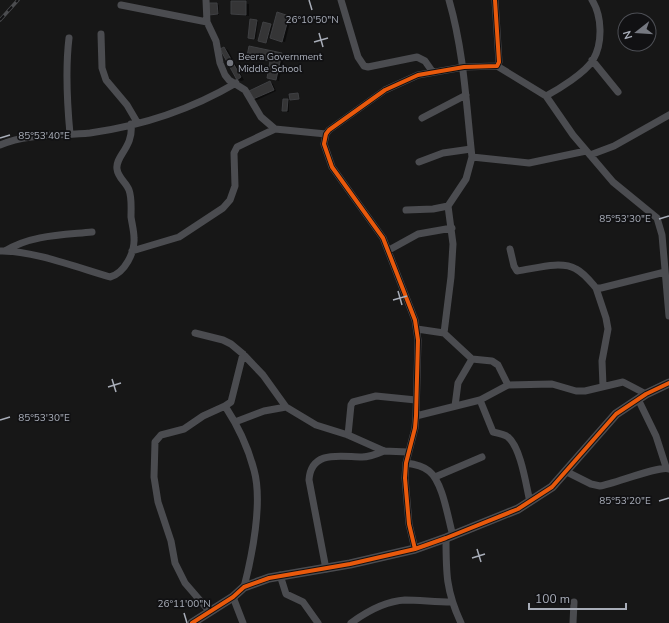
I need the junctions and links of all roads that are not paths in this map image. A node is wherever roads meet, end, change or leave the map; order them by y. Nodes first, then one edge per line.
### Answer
1 (206, 0) edge
2 (341, 0) edge
3 (449, 0) edge
4 (495, 0) edge
5 (592, 0) edge
6 (121, 6) dead end
7 (207, 22) junction
8 (101, 34) dead end
9 (69, 38) dead end
10 (592, 60) junction
11 (497, 66) junction
12 (464, 67) junction
13 (432, 71) junction
14 (236, 83) junction
15 (618, 92) dead end
16 (466, 95) junction
17 (546, 96) junction
18 (669, 115) edge
19 (422, 118) dead end
20 (134, 123) junction
21 (275, 129) junction
22 (70, 134) junction
23 (326, 134) junction
24 (0, 145) edge
25 (472, 153) junction
26 (588, 153) junction
27 (419, 162) dead end
28 (448, 206) junction
29 (406, 210) dead end
30 (452, 228) junction
31 (92, 232) dead end
32 (510, 249) dead end
33 (389, 250) junction
34 (2, 251) edge
35 (132, 251) junction
36 (666, 252) edge
37 (665, 272) junction
38 (596, 288) junction
39 (669, 316) edge
40 (417, 328) junction
41 (444, 333) junction
42 (195, 334) dead end
43 (243, 354) junction
44 (472, 359) junction
45 (669, 383) edge
46 (508, 385) junction
47 (603, 386) junction
48 (642, 397) junction
49 (416, 400) junction
50 (480, 400) junction
51 (225, 406) junction
52 (455, 406) junction
53 (286, 407) junction
54 (416, 416) junction
55 (235, 422) junction
56 (348, 435) junction
57 (384, 451) junction
58 (408, 452) junction
59 (482, 457) dead end
60 (406, 463) junction
61 (668, 468) edge
62 (567, 472) junction
63 (434, 477) junction
64 (530, 502) junction
65 (450, 537) junction
66 (415, 549) junction
67 (326, 569) junction
68 (280, 575) junction
69 (244, 587) junction
70 (233, 597) junction
71 (451, 602) junction
72 (574, 602) dead end
73 (210, 612) junction
74 (192, 623) edge
75 (243, 623) edge
76 (318, 623) edge
77 (351, 623) edge
78 (461, 623) edge
79 (573, 623) edge

1 - 7 street
2 - 13 street
3 - 12 street
4 - 11 street
5 - 10 street
6 - 7 street
7 - 14 street
8 - 20 street
9 - 22 street
10 - 15 street
10 - 17 street
11 - 12 street
11 - 17 street
12 - 13 street
12 - 16 street
13 - 23 street
14 - 20 street
14 - 21 street
16 - 19 street
16 - 25 street
17 - 26 street
18 - 26 street
20 - 22 street
20 - 35 street
21 - 23 street
21 - 35 street
22 - 24 street
23 - 33 street
25 - 26 street
25 - 27 street
25 - 28 street
26 - 36 street
28 - 29 street
28 - 30 street
30 - 33 street
30 - 41 street
31 - 34 street
32 - 38 street
33 - 40 street
34 - 35 street
36 - 37 street
37 - 38 street
37 - 39 street
38 - 47 street
40 - 41 street
40 - 49 street
41 - 44 street
42 - 43 street
43 - 51 street
43 - 53 street
44 - 46 street
44 - 52 street
45 - 48 street
46 - 47 street
46 - 50 street
47 - 48 street
48 - 61 street
48 - 62 street
49 - 54 street
49 - 56 street
50 - 52 street
50 - 64 street
51 - 55 street
51 - 73 street
52 - 54 street
53 - 55 street
53 - 56 street
54 - 58 street
55 - 69 street
56 - 57 street
57 - 58 street
57 - 67 street
58 - 60 street
59 - 63 street
60 - 63 street
60 - 66 street
61 - 62 street
62 - 64 street
63 - 65 street
64 - 65 street
65 - 66 street
65 - 71 street
66 - 67 street
67 - 68 street
68 - 69 street
68 - 76 street
69 - 70 street
70 - 73 street
70 - 75 street
71 - 77 street
71 - 78 street
72 - 79 street
73 - 74 street

